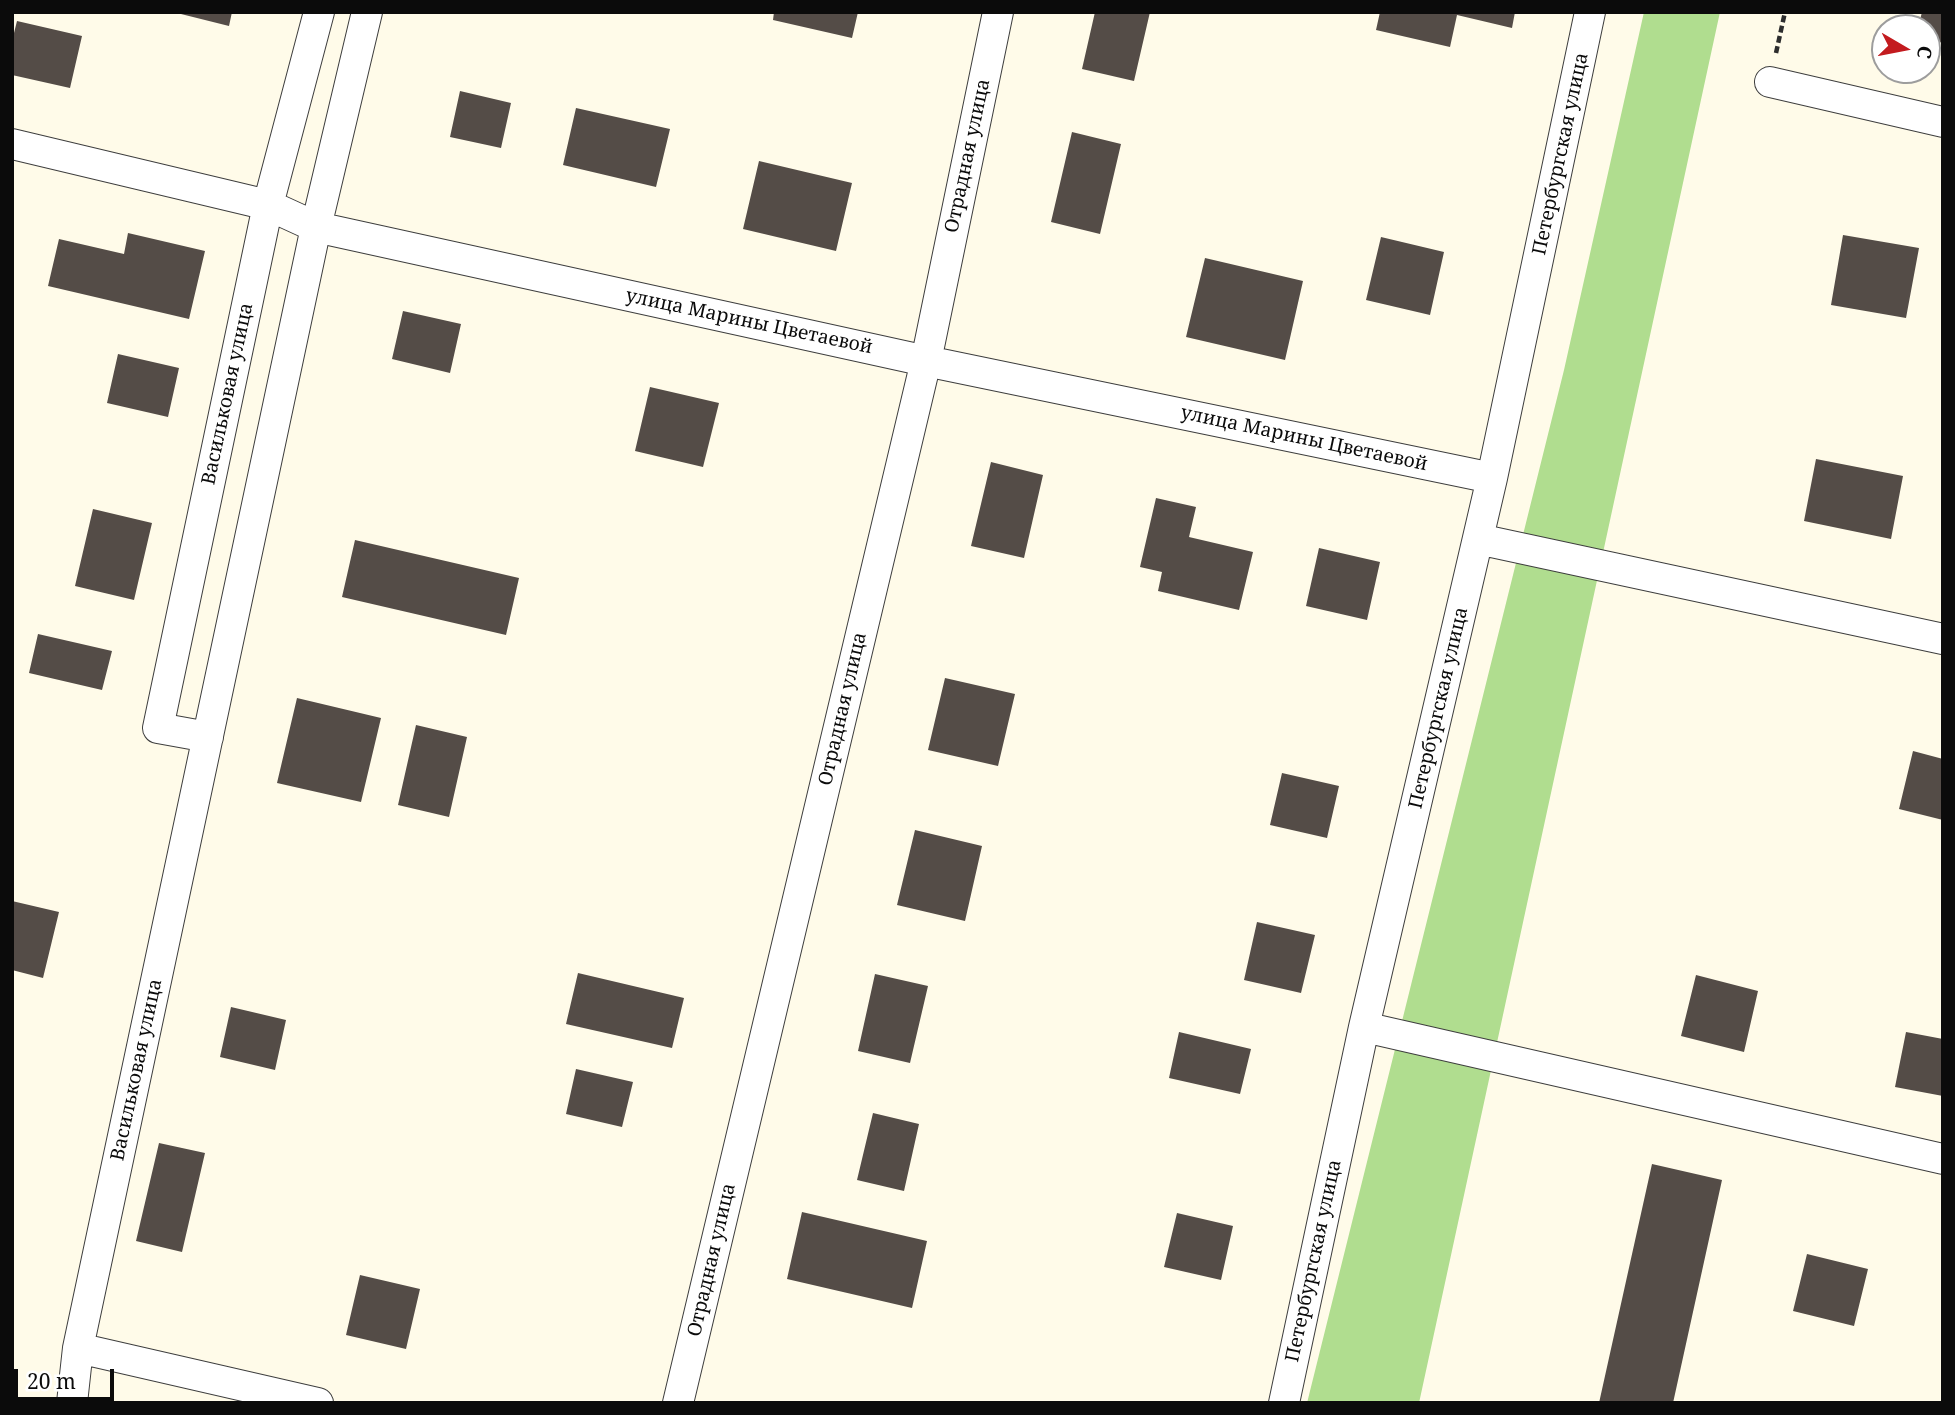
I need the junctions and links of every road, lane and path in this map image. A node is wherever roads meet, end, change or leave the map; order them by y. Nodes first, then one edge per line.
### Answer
1 (319, 12) edge
2 (368, 12) edge
3 (998, 12) edge
4 (1590, 12) edge
5 (1785, 12) edge
6 (1770, 82) joint
7 (1943, 122) edge
8 (12, 144) edge
9 (268, 205) junction
10 (316, 227) junction
11 (926, 361) junction
12 (1492, 478) junction
13 (1478, 540) junction
14 (1943, 639) edge
15 (208, 737) junction
16 (1364, 1027) junction
17 (1943, 1159) edge
18 (78, 1348) junction
19 (72, 1403) edge
20 (318, 1403) edge
21 (678, 1403) edge
22 (1284, 1403) edge

1 - 9 street, Васильковая улица
2 - 10 street, Васильковая улица
3 - 11 street, Отрадная улица
4 - 12 street, Петербургская улица
5 - 6 path
6 - 7 street
8 - 9 street, улица Марины Цветаевой
9 - 10 street, улица Марины Цветаевой
9 - 15 street, Васильковая улица
10 - 11 street, улица Марины Цветаевой
10 - 15 street, Васильковая улица
11 - 12 street, улица Марины Цветаевой
11 - 21 street, Отрадная улица
12 - 13 street, Петербургская улица
13 - 14 street
13 - 16 street, Петербургская улица
15 - 18 street, Васильковая улица
16 - 17 street
16 - 22 street, Петербургская улица
18 - 19 street, Васильковая улица
18 - 20 street

